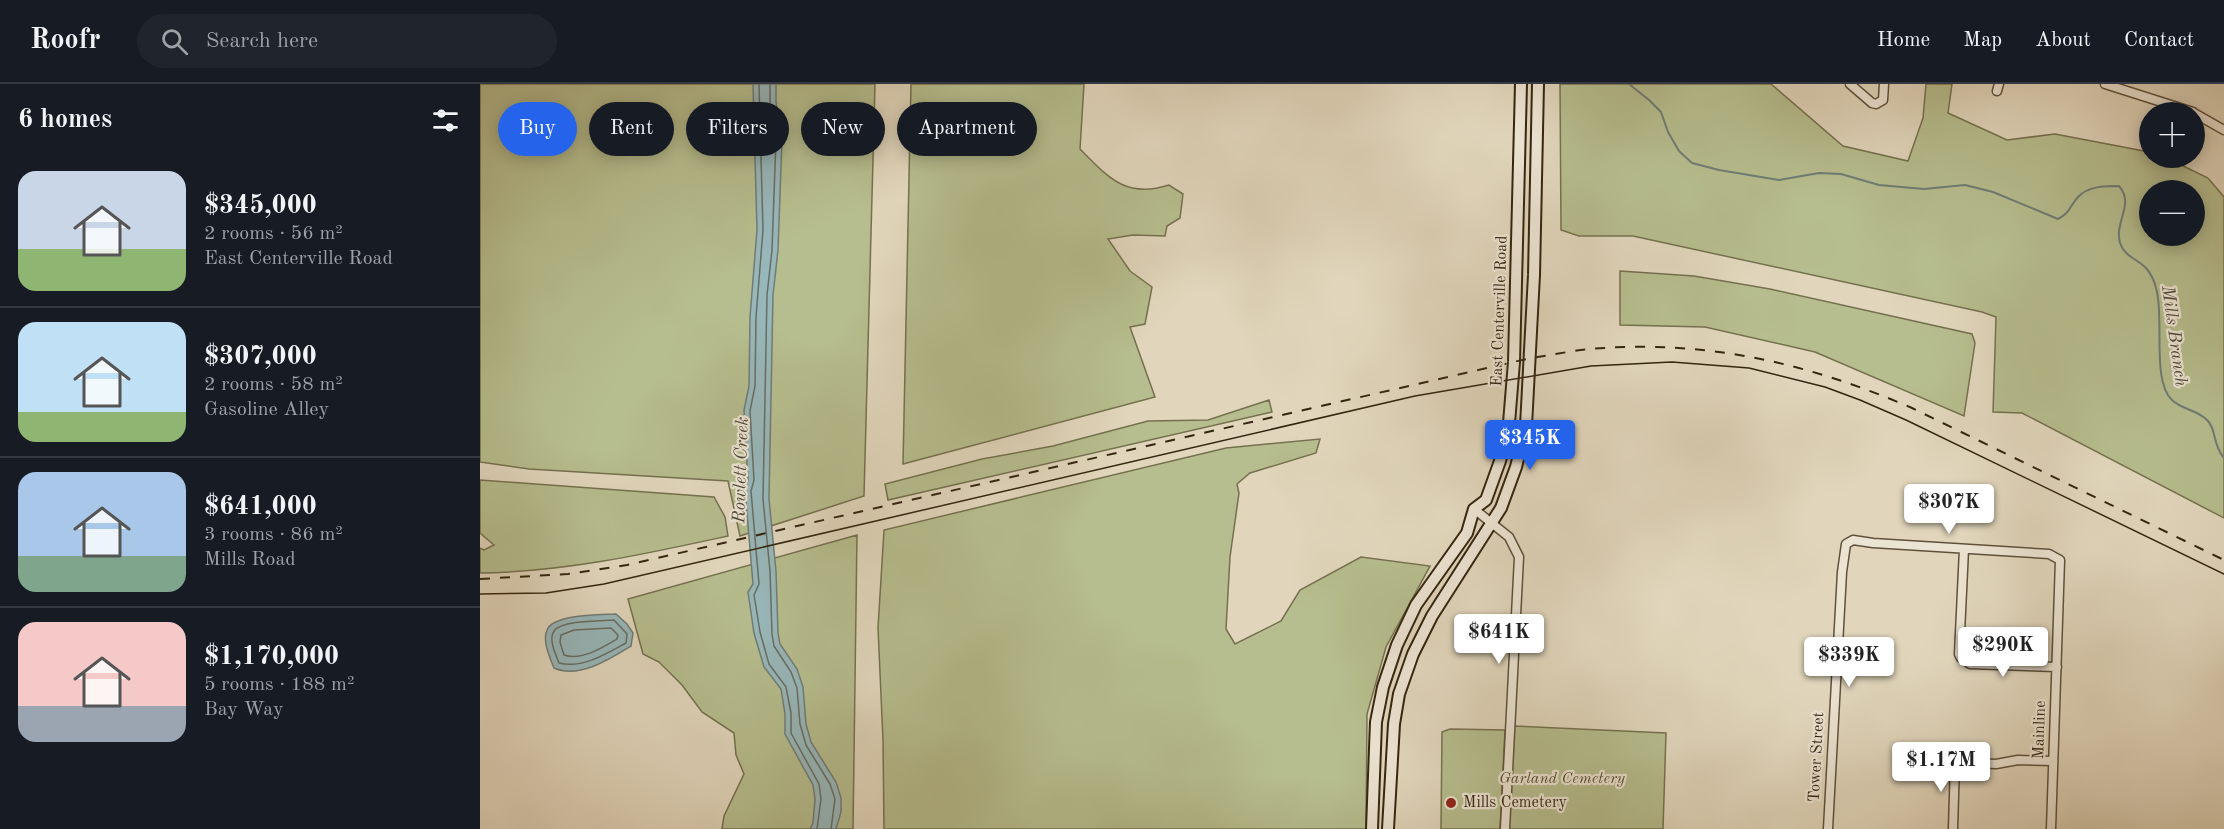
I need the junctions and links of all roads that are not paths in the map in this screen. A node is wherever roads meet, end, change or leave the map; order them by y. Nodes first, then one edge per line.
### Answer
1 (1521, 84) edge
2 (1538, 84) edge
3 (1851, 84) edge
4 (1884, 84) edge
5 (2105, 84) edge
6 (2160, 102) edge
7 (2205, 119) edge
8 (2224, 130) edge
9 (1520, 137) junction
10 (1537, 137) junction
11 (1516, 274) junction
12 (1534, 275) junction
13 (1522, 444) junction
14 (1504, 445) junction
15 (1474, 509) junction
16 (1493, 524) junction
17 (1964, 549) junction
18 (2057, 667) junction
19 (2053, 761) junction
20 (1372, 829) edge
21 (1388, 829) edge
22 (1505, 829) edge
23 (1828, 829) edge
24 (1953, 829) edge
25 (2051, 829) edge

1 - 9 main road, East Centerville Road
2 - 10 main road, East Centerville Road
3 - 4 street
5 - 6 street
7 - 8 street
9 - 10 main road
9 - 11 main road, East Centerville Road
10 - 12 main road, East Centerville Road
11 - 12 main road
11 - 14 main road, East Centerville Road
12 - 13 main road, East Centerville Road
13 - 14 main road
13 - 16 main road, East Centerville Road
14 - 15 main road, East Centerville Road
15 - 16 street
15 - 20 main road, East Centerville Road
16 - 21 main road, East Centerville Road
16 - 22 street
17 - 18 street, Mainline
17 - 18 street
17 - 23 street, Tower Street
18 - 19 street, Mainline
19 - 24 street
19 - 25 street, Mainline

